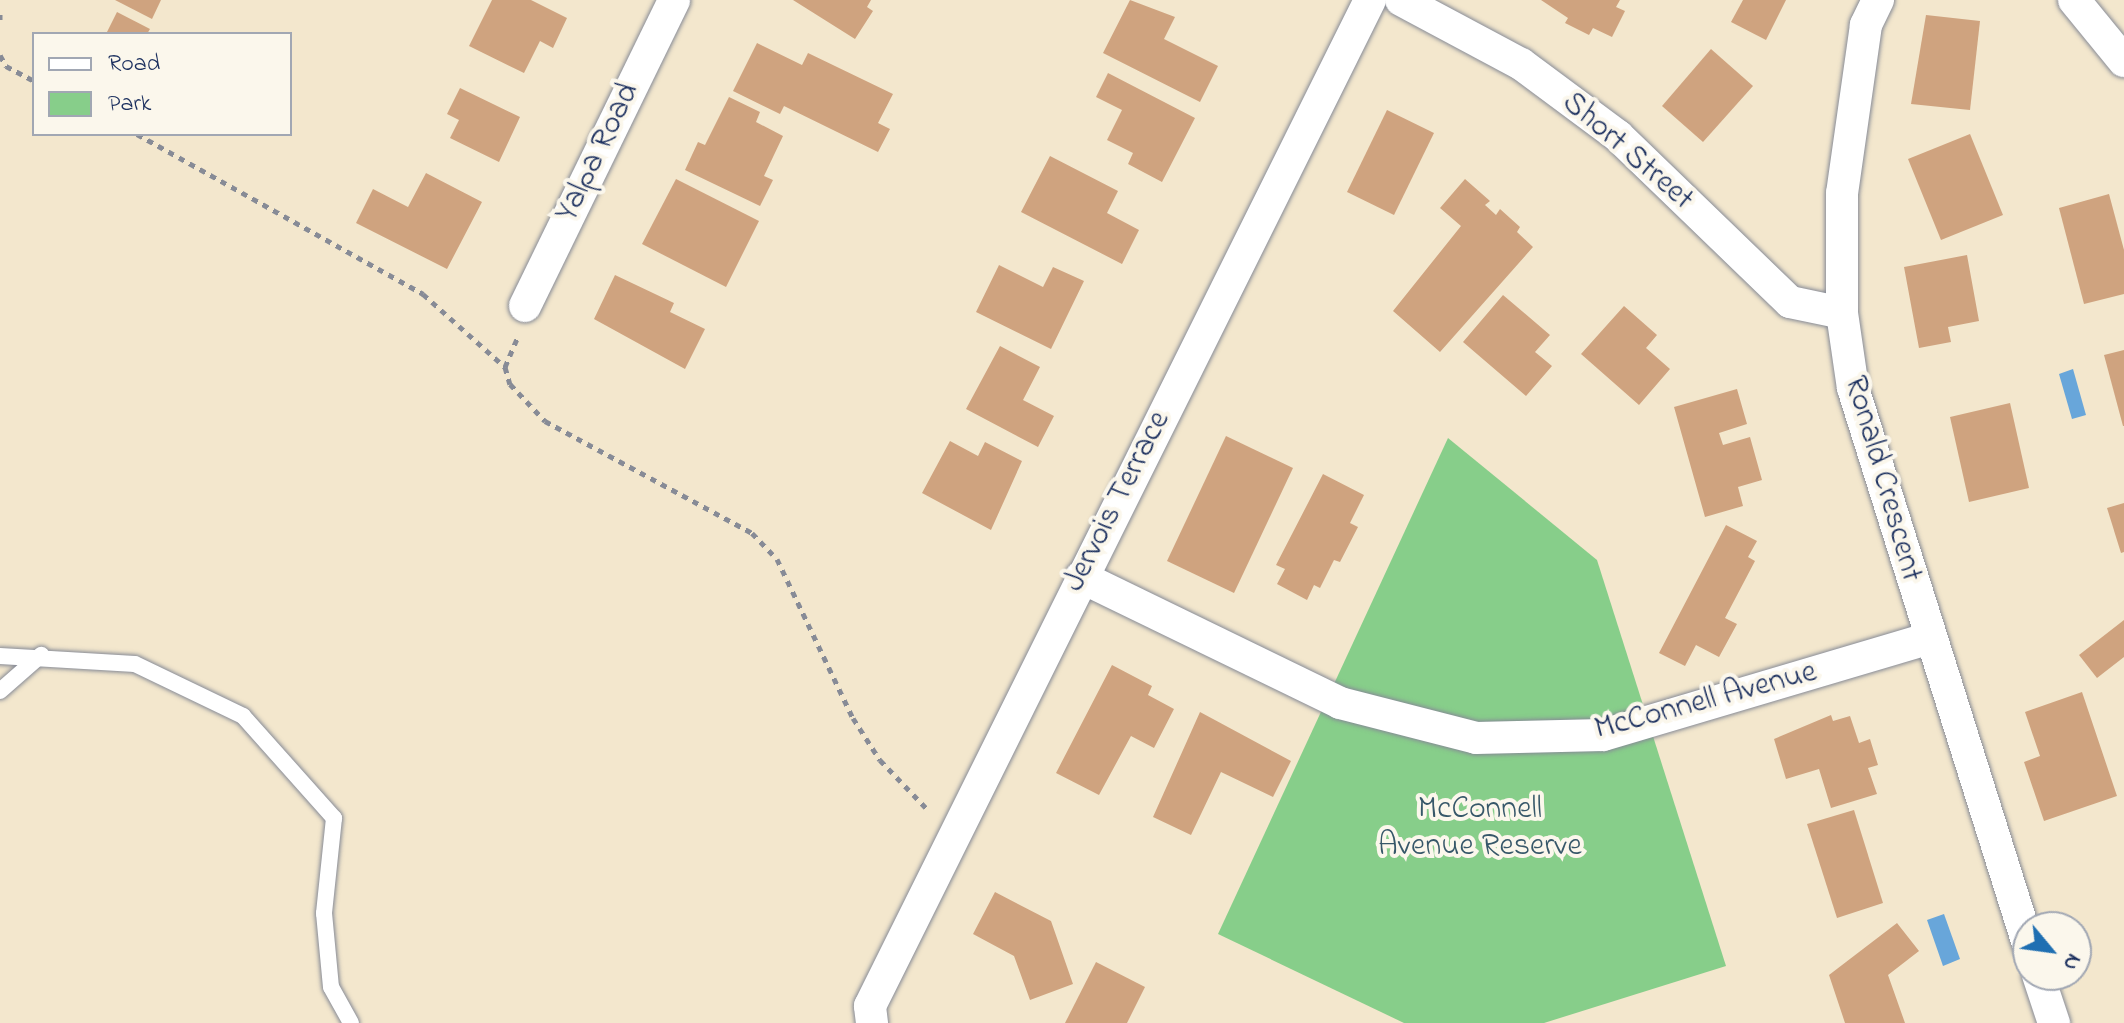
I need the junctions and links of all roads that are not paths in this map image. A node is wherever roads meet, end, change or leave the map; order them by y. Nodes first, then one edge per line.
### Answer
1 (674, 0) edge
2 (1370, 0) edge
3 (1401, 0) edge
4 (1878, 0) edge
5 (2074, 0) edge
6 (2124, 61) edge
7 (525, 306) dead end
8 (1842, 313) junction
9 (1081, 577) junction
10 (1928, 639) junction
11 (41, 655) junction
12 (0, 656) edge
13 (0, 691) edge
14 (2017, 911) edge
15 (2043, 991) edge
16 (871, 1015) edge
17 (351, 1023) edge
18 (2054, 1023) edge

1 - 7 street, Yalpa Road
2 - 9 street, Jervois Terrace
3 - 8 street, Short Street
4 - 8 street, Ronald Crescent
5 - 6 street
8 - 10 street, Ronald Crescent
9 - 10 street, McConnell Avenue
9 - 16 street, Jervois Terrace
10 - 14 street, Ronald Crescent
11 - 12 lane
11 - 13 lane
11 - 17 lane
15 - 18 street

